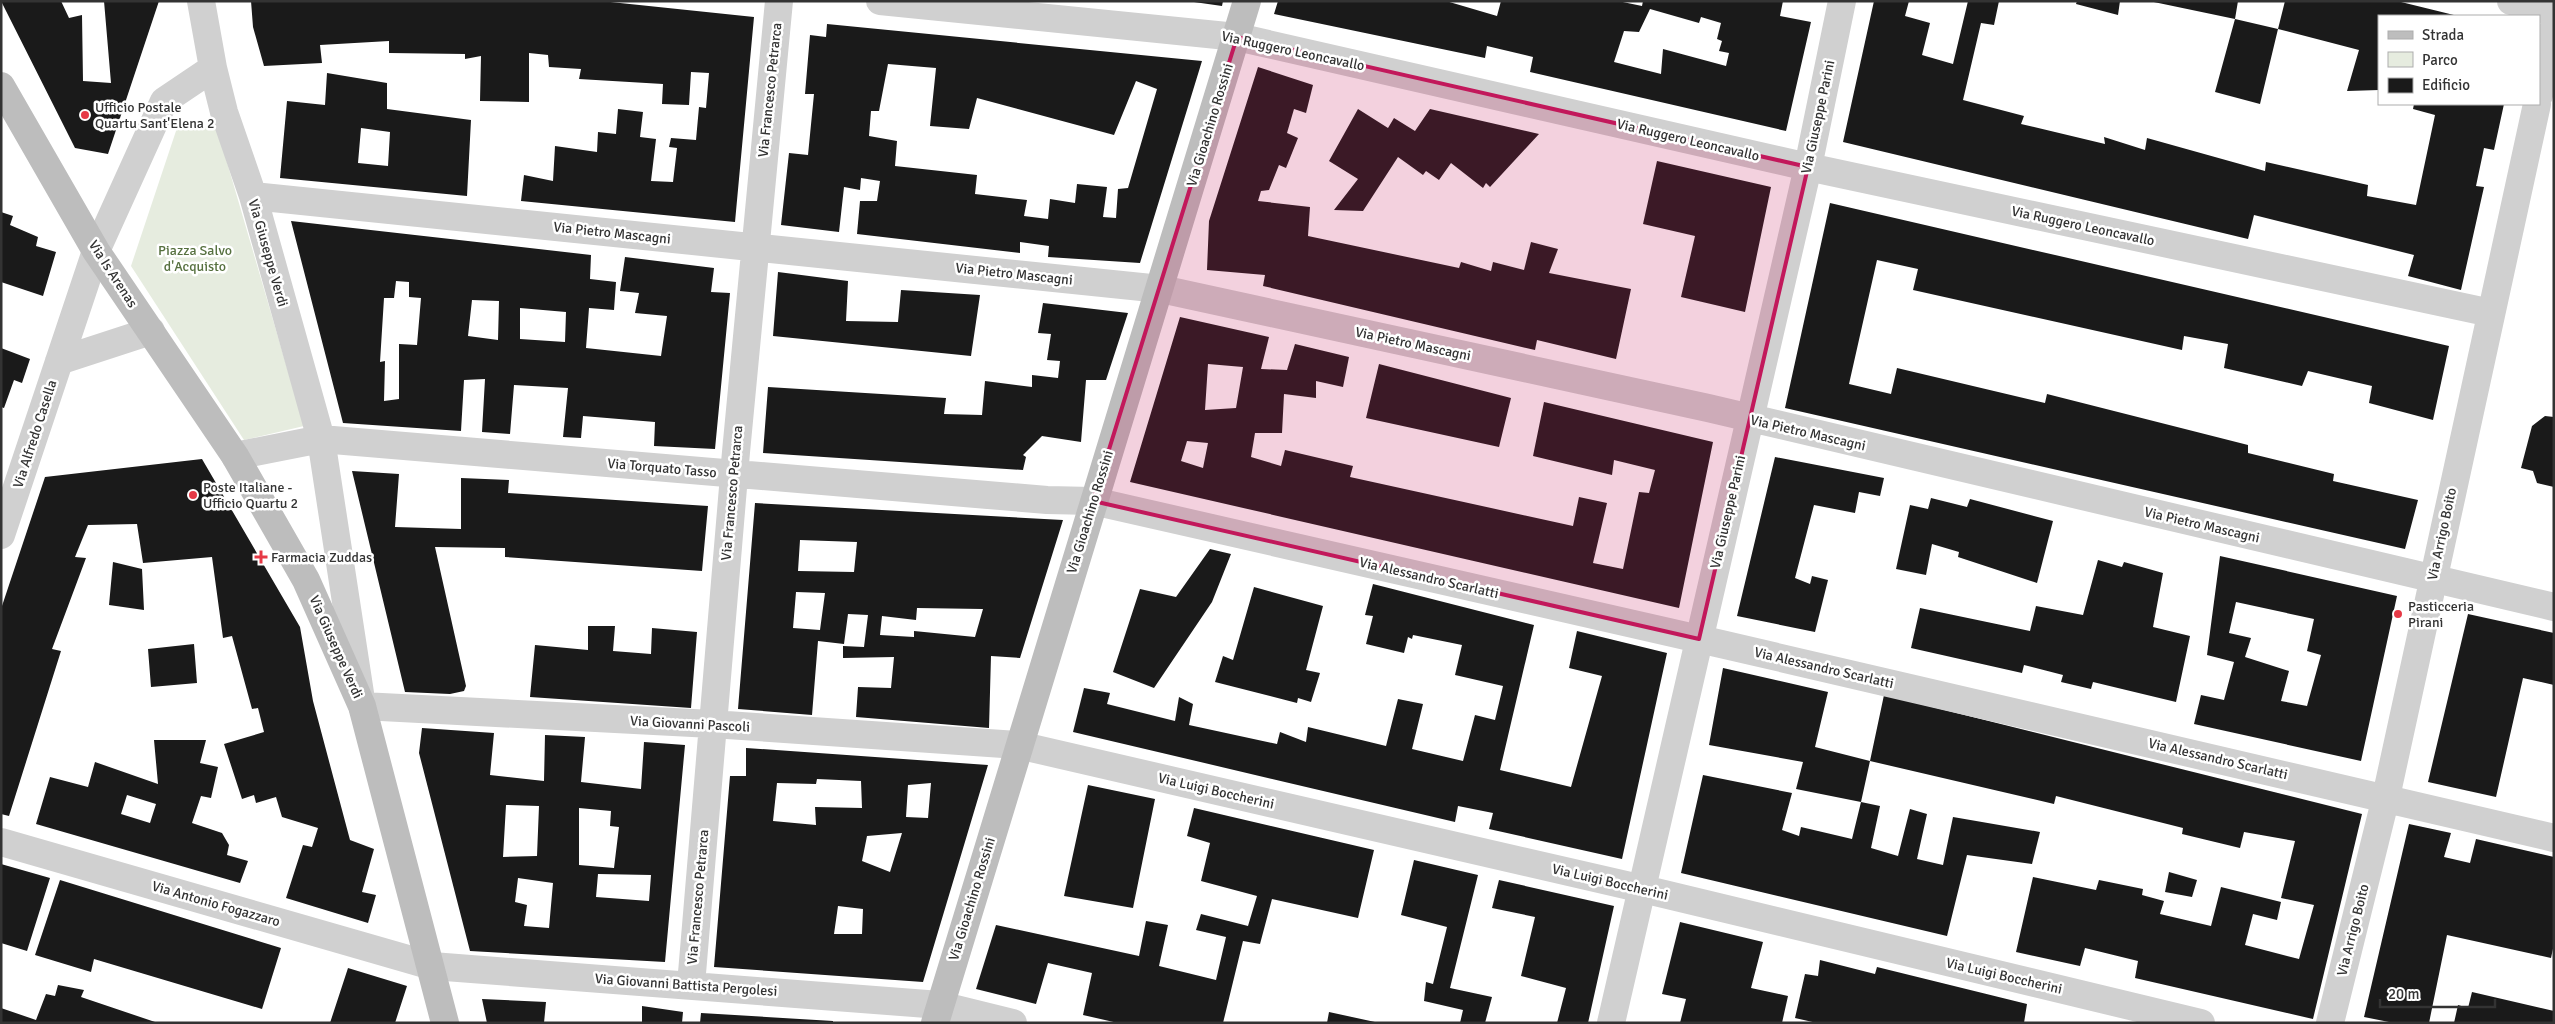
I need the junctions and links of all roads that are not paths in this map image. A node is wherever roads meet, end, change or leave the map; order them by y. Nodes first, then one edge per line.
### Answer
1 (201, 1) edge
2 (779, 1) edge
3 (880, 1) edge
4 (1248, 1) edge
5 (1842, 1) edge
6 (2511, 1) edge
7 (2554, 12) edge
8 (2554, 26) edge
9 (1237, 37) junction
10 (213, 68) junction
11 (1, 86) edge
12 (2540, 90) edge
13 (2537, 105) edge
14 (1808, 167) junction
15 (252, 196) junction
16 (754, 248) junction
17 (96, 251) junction
18 (1161, 288) junction
19 (2491, 313) junction
20 (151, 331) junction
21 (59, 361) junction
22 (1750, 419) junction
23 (321, 439) junction
24 (235, 456) junction
25 (734, 474) junction
26 (1093, 501) junction
27 (1, 535) edge
28 (2432, 578) junction
29 (2554, 607) edge
30 (1699, 639) junction
31 (362, 706) junction
32 (712, 724) junction
33 (1018, 745) junction
34 (2386, 797) junction
35 (2554, 838) edge
36 (1, 842) edge
37 (1643, 889) junction
38 (432, 966) junction
39 (691, 985) junction
40 (937, 1014) edge
41 (445, 1023) edge
42 (1013, 1023) edge
43 (1611, 1023) edge
44 (2201, 1023) edge
45 (2330, 1023) edge

1 - 10 street, Via Giuseppe Verdi
2 - 16 street, Via Francesco Petrarca
3 - 9 street, Via Ruggero Leoncavallo
4 - 9 street, Via Gioachino Rossini
5 - 14 street, Via Giuseppe Parini
6 - 7 street
8 - 12 street
9 - 14 street, Via Ruggero Leoncavallo
9 - 18 street, Via Gioachino Rossini
10 - 15 street, Via Giuseppe Verdi
10 - 17 street, Via Alfredo Casella
11 - 17 street, Via Is Arenas
13 - 19 street, Via Arrigo Boito
14 - 19 street, Via Ruggero Leoncavallo
14 - 22 street, Via Giuseppe Parini
15 - 16 street, Via Pietro Mascagni
15 - 23 street, Via Giuseppe Verdi
16 - 18 street, Via Pietro Mascagni
16 - 25 street, Via Francesco Petrarca
17 - 20 street, Via Is Arenas
17 - 21 street, Via Alfredo Casella
18 - 22 street, Via Pietro Mascagni
18 - 26 street, Via Gioachino Rossini
19 - 28 street, Via Arrigo Boito
20 - 21 street, Via Alfredo Casella
20 - 24 street, Via Is Arenas
21 - 27 street, Via Alfredo Casella
22 - 28 street, Via Pietro Mascagni
22 - 30 street, Via Giuseppe Parini
23 - 24 street
23 - 25 street, Via Torquato Tasso
23 - 31 street, Via Giuseppe Verdi
24 - 31 street, Via Giuseppe Verdi
25 - 26 street, Via Torquato Tasso
25 - 32 street, Via Francesco Petrarca
26 - 30 street, Via Alessandro Scarlatti
26 - 33 street, Via Gioachino Rossini
28 - 29 street, Via Pietro Mascagni
28 - 34 street, Via Arrigo Boito
30 - 34 street, Via Alessandro Scarlatti
30 - 37 street, Via Giuseppe Parini
31 - 32 street, Via Giovanni Pascoli
31 - 38 street, Via Giuseppe Verdi
32 - 33 street, Via Giovanni Pascoli
32 - 39 street, Via Francesco Petrarca
33 - 37 street, Via Luigi Boccherini
33 - 40 street, Via Gioachino Rossini
34 - 35 street, Via Alessandro Scarlatti
34 - 45 street, Via Arrigo Boito
36 - 38 street, Via Antonio Fogazzaro
37 - 43 street, Via Giuseppe Parini
37 - 44 street, Via Luigi Boccherini
38 - 39 street, Via Giovanni Battista Pergolesi
38 - 41 street, Via Giuseppe Verdi
39 - 40 street, Via Giovanni Battista Pergolesi
40 - 42 street, Via Giovanni Battista Pergolesi

